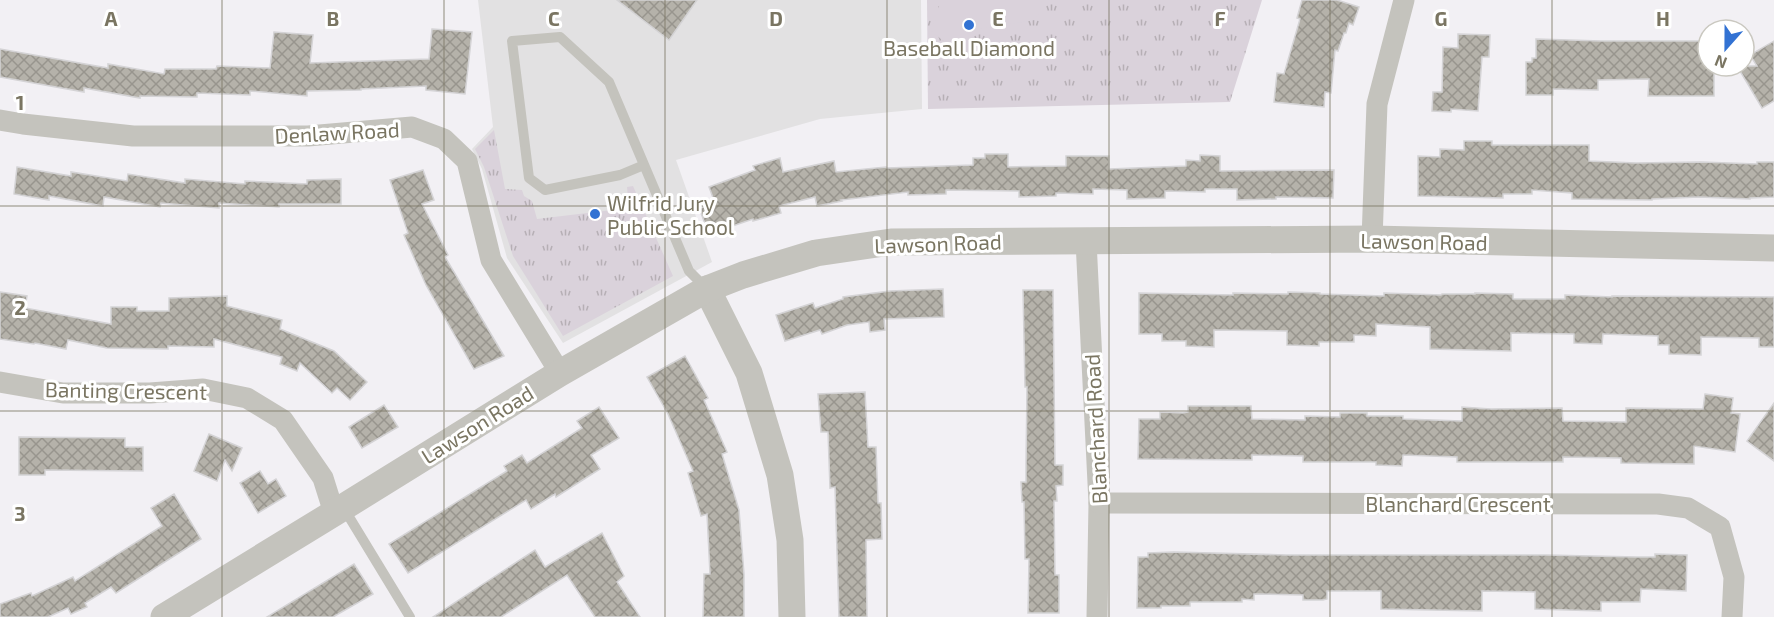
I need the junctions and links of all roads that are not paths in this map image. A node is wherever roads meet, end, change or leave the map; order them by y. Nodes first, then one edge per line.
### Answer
1 (1404, 0) edge
2 (0, 120) edge
3 (644, 165) junction
4 (1372, 239) junction
5 (1086, 241) junction
6 (1774, 248) edge
7 (706, 289) junction
8 (560, 373) junction
9 (0, 382) edge
10 (1099, 503) junction
11 (339, 510) junction
12 (164, 617) edge
13 (410, 617) edge
14 (792, 617) edge
15 (1097, 617) edge
16 (1732, 617) edge

1 - 4 street
2 - 8 street, Denlaw Road
3 - 3 lane
3 - 7 lane
4 - 5 street, Lawson Road
4 - 6 street, Lawson Road
5 - 7 street, Lawson Road
5 - 10 street, Blanchard Road
7 - 8 street, Lawson Road
7 - 14 street
8 - 11 street, Lawson Road
9 - 11 street, Banting Crescent
10 - 15 street, Blanchard Road
10 - 16 street, Blanchard Crescent
11 - 12 street, Lawson Road
11 - 13 lane

